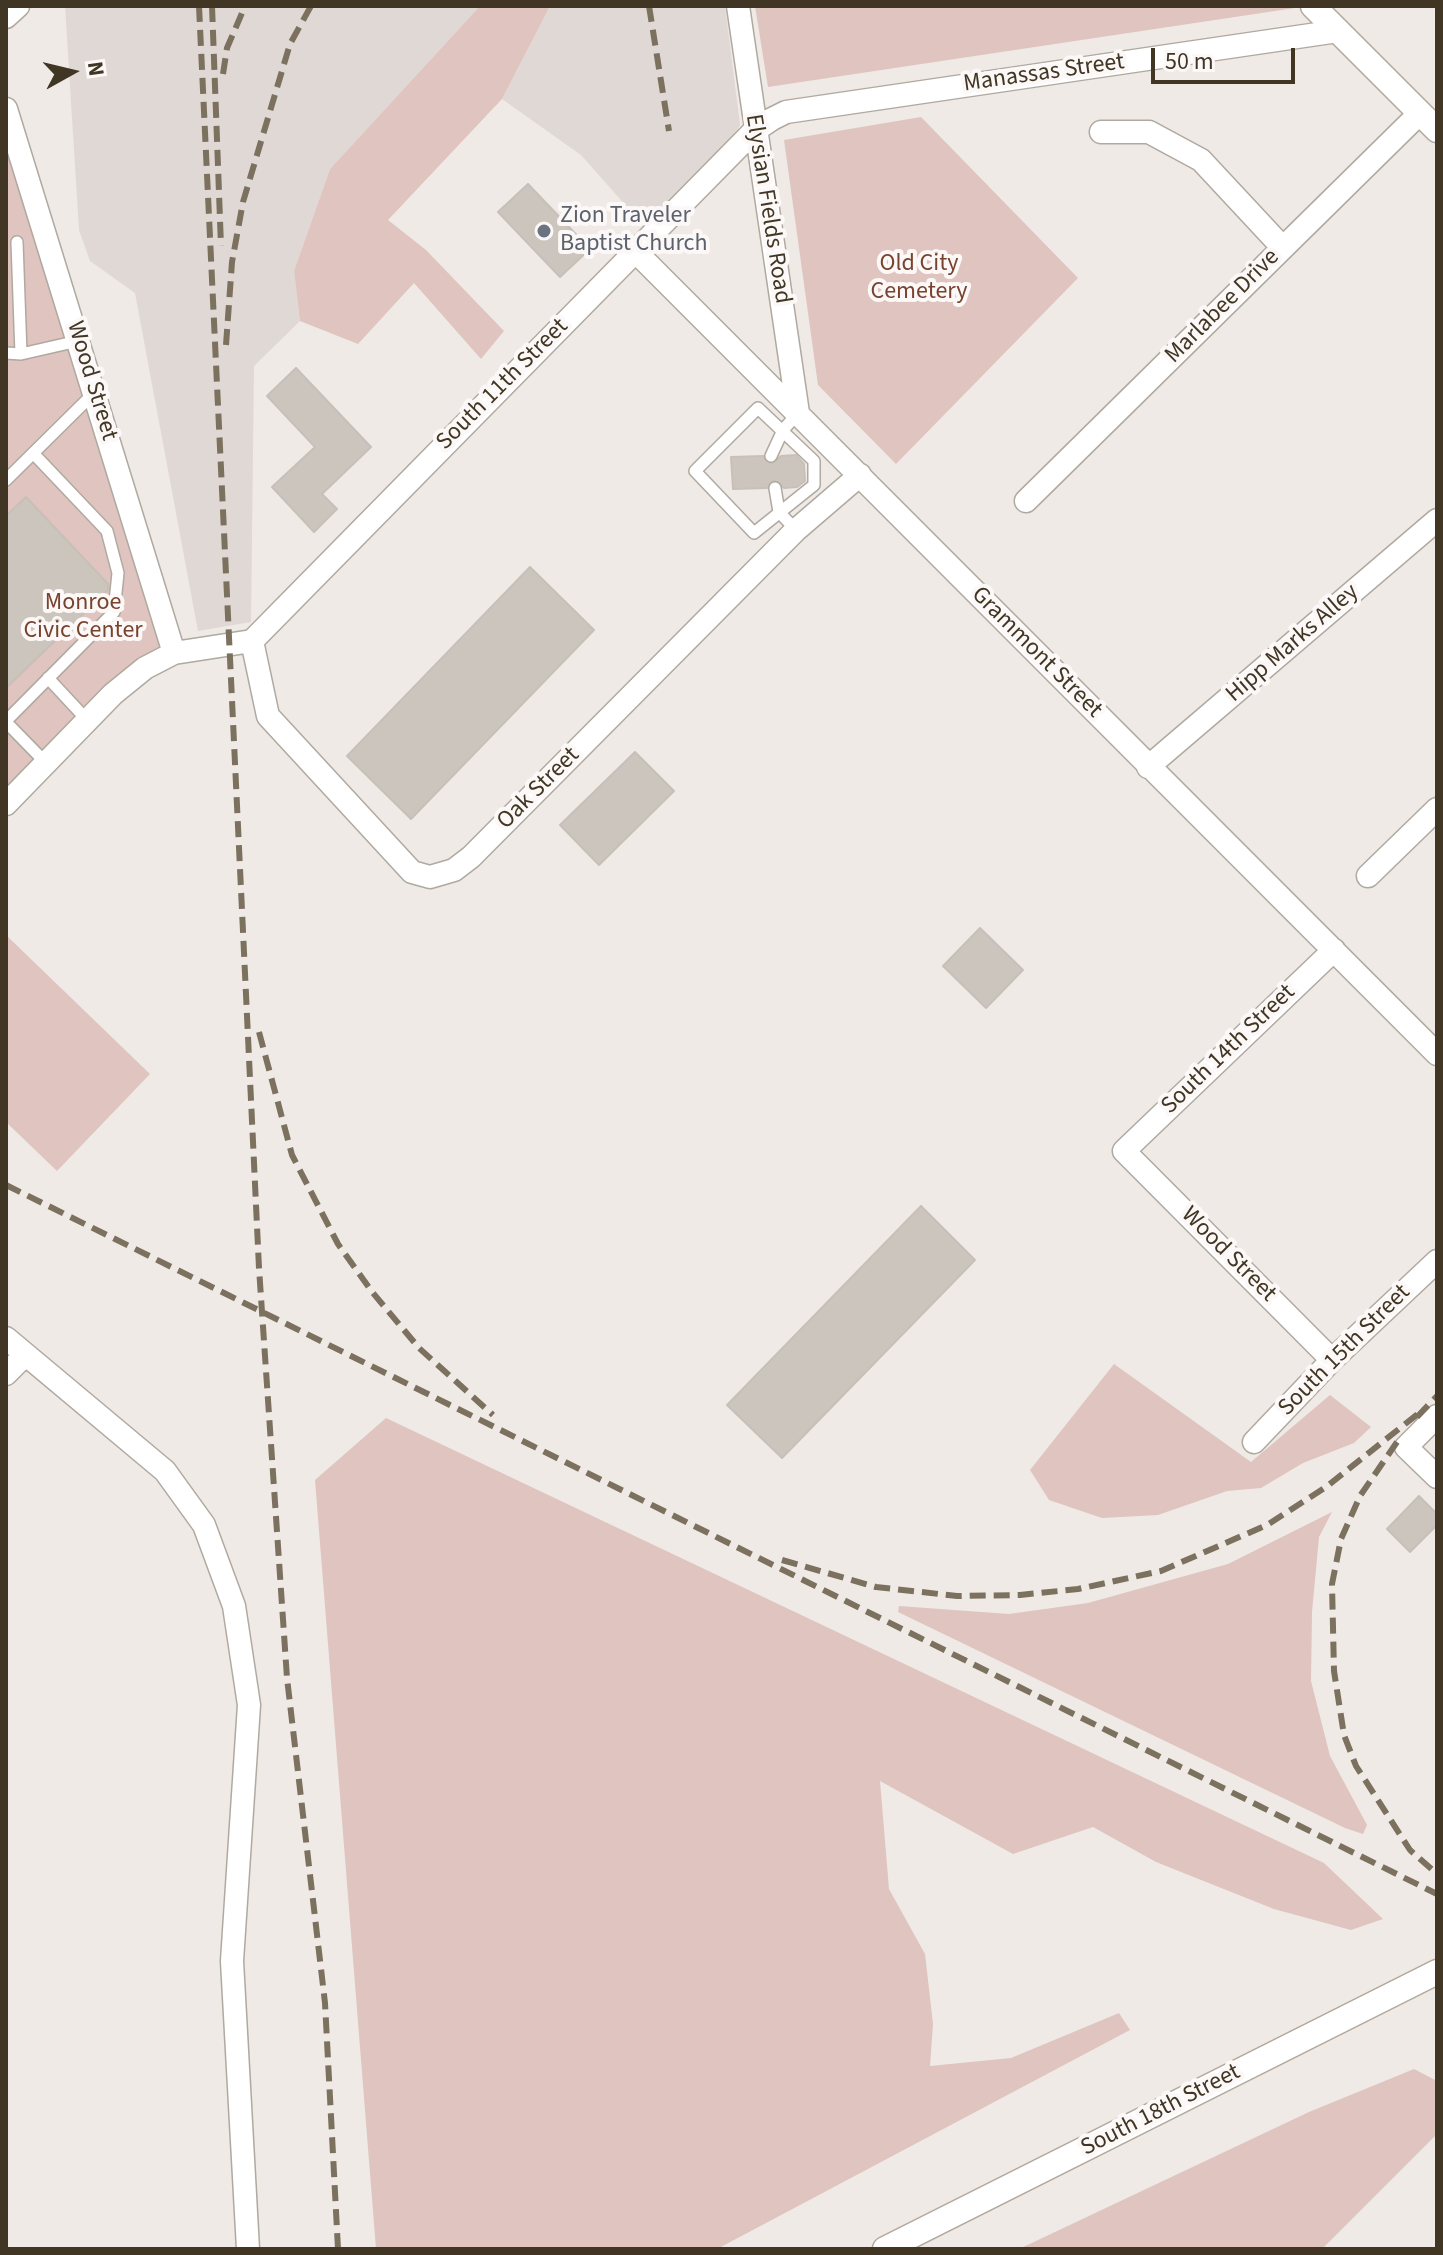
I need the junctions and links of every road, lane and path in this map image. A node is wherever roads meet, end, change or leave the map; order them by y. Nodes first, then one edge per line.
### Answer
1 (18, 6) edge
2 (738, 6) edge
3 (1315, 7) edge
4 (6, 17) edge
5 (1338, 31) junction
6 (6, 109) edge
7 (1429, 121) edge
8 (754, 131) junction
9 (1101, 132) dead end
10 (17, 242) dead end
11 (1283, 248) junction
12 (635, 251) junction
13 (79, 341) junction
14 (6, 353) edge
15 (21, 354) junction
16 (94, 392) junction
17 (798, 413) junction
18 (783, 430) junction
19 (33, 453) junction
20 (771, 456) dead end
21 (860, 475) junction
22 (6, 480) edge
23 (775, 488) dead end
24 (1026, 501) dead end
25 (779, 512) junction
26 (1437, 520) edge
27 (796, 530) junction
28 (252, 641) junction
29 (174, 653) junction
30 (48, 678) junction
31 (6, 721) edge
32 (88, 721) junction
33 (46, 763) junction
34 (1148, 767) junction
35 (6, 803) edge
36 (1437, 809) edge
37 (1368, 876) dead end
38 (1334, 950) junction
39 (1437, 1054) edge
40 (1124, 1151) joint
41 (1437, 1261) edge
42 (6, 1338) edge
43 (25, 1355) junction
44 (1332, 1360) junction
45 (6, 1374) edge
46 (1437, 1416) edge
47 (1254, 1442) dead end
48 (1437, 1477) edge
49 (1437, 1972) edge
50 (248, 2249) edge
51 (885, 2249) edge

1 - 4 street
2 - 8 street, Elysian Fields Road
3 - 5 main road
5 - 7 main road
5 - 8 street, Manassas Street
6 - 13 street, Wood Street
7 - 11 street, Marlabee Drive
8 - 12 street, South 11th Street
8 - 17 street, Elysian Fields Road
9 - 11 street
10 - 15 lane
11 - 24 street, Marlabee Drive
12 - 17 street, Grammont Street
12 - 28 street, South 11th Street
13 - 15 lane
13 - 16 street, Wood Street
14 - 15 lane
16 - 19 lane
16 - 29 street, Wood Street
17 - 18 lane
17 - 21 street, Grammont Street
18 - 20 lane
18 - 25 lane
18 - 25 lane
19 - 22 lane
19 - 30 lane
21 - 27 street, Oak Street
21 - 34 street, Grammont Street
23 - 25 lane
25 - 27 lane
26 - 34 street, Hipp Marks Alley
27 - 28 street, Oak Street
28 - 29 street
29 - 32 street
30 - 31 lane
30 - 32 lane
31 - 33 lane
32 - 33 street
33 - 35 street
34 - 38 street, Grammont Street
36 - 37 street
38 - 39 street, Grammont Street
38 - 40 street, South 14th Street
40 - 44 street, Wood Street
41 - 44 street, South 15th Street
42 - 43 street
43 - 45 street
43 - 50 street
44 - 47 street, South 15th Street
46 - 48 street
49 - 51 main road, South 18th Street

